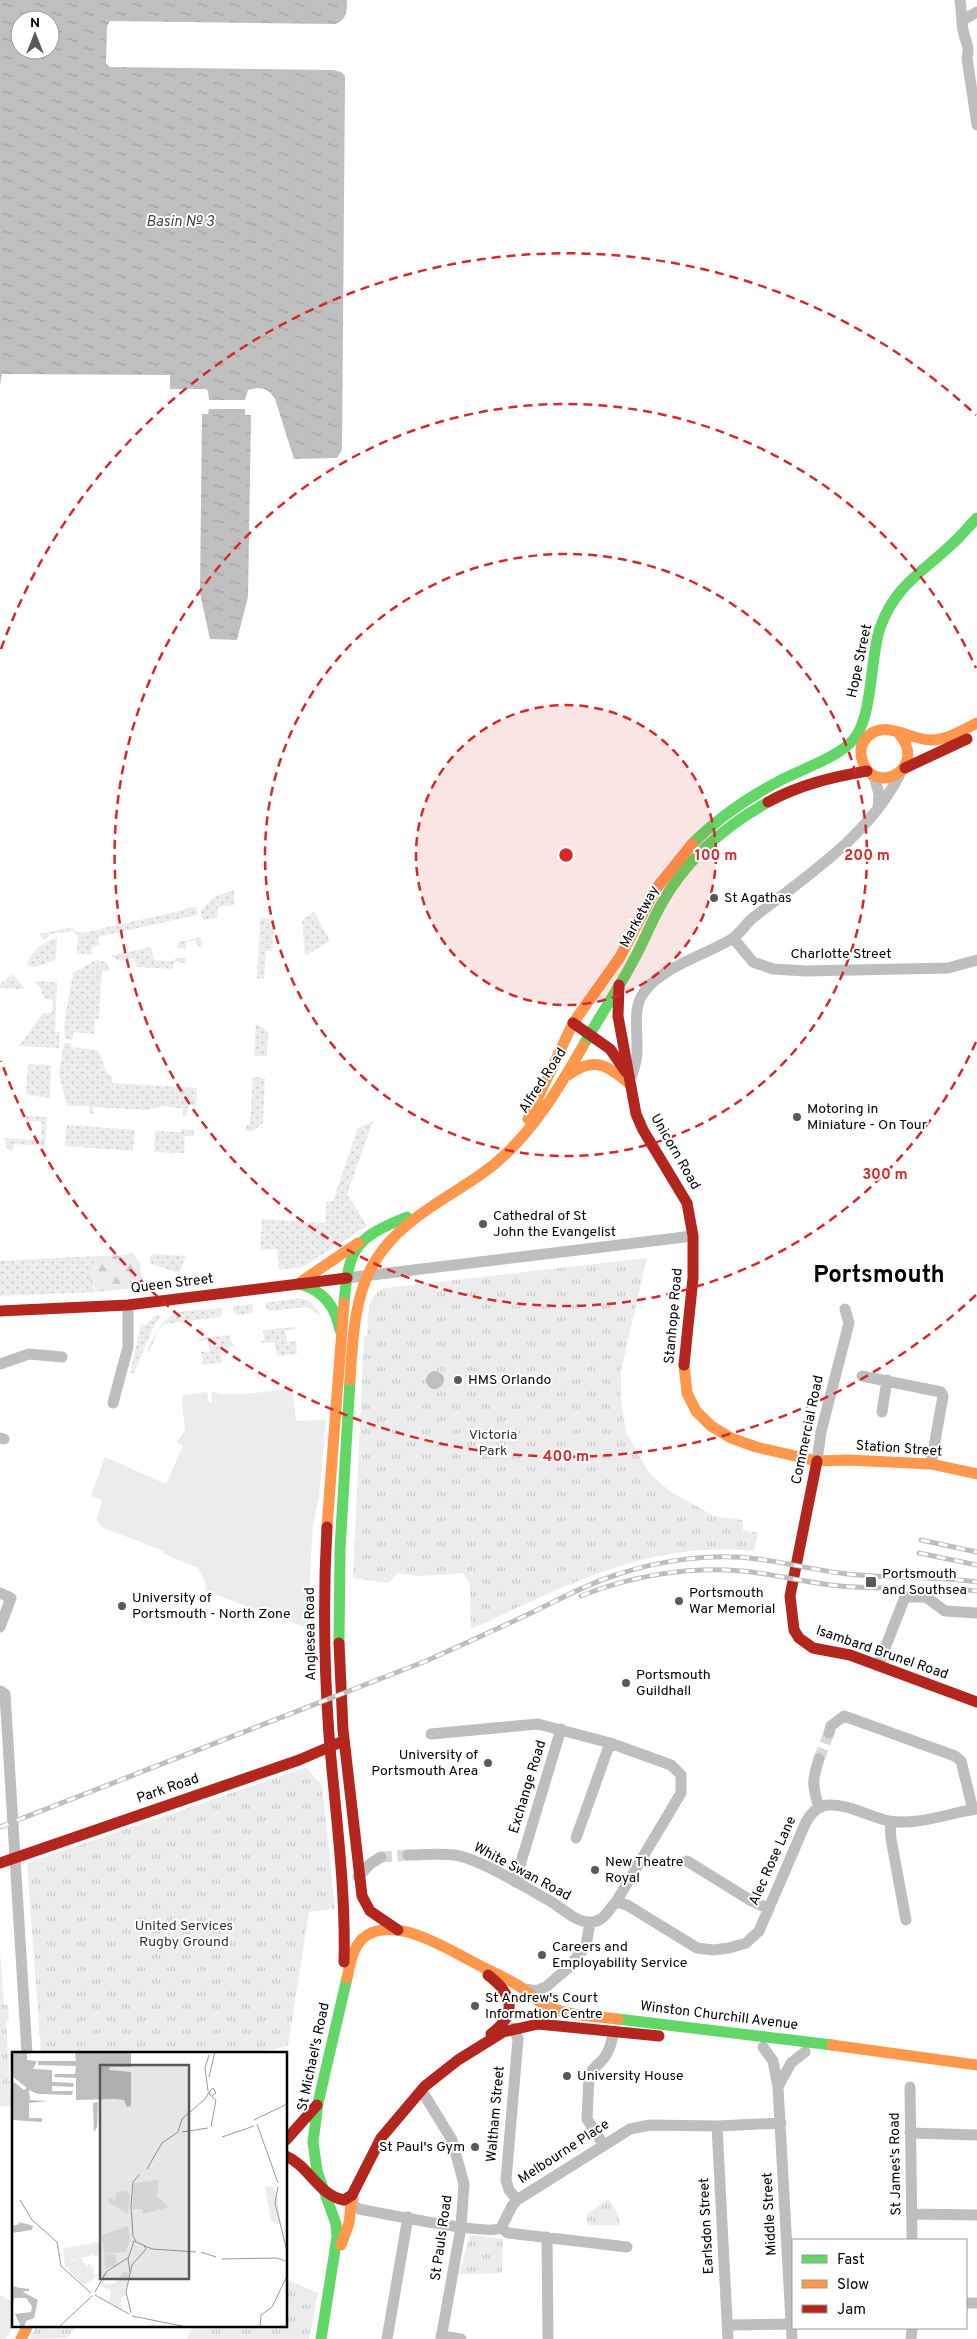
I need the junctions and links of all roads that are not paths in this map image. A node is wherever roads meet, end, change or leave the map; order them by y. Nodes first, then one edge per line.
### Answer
1 (963, 2) edge
2 (977, 12) edge
3 (964, 20) junction
4 (973, 47) edge
5 (977, 125) edge
6 (977, 518) edge
7 (977, 723) edge
8 (899, 734) junction
9 (977, 735) edge
10 (860, 754) junction
11 (903, 770) junction
12 (870, 773) junction
13 (788, 777) junction
14 (878, 809) junction
15 (733, 938) junction
16 (977, 960) edge
17 (619, 985) junction
18 (582, 1011) junction
19 (571, 1027) junction
20 (592, 1030) junction
21 (565, 1078) junction
22 (630, 1084) junction
23 (518, 1142) junction
24 (432, 1206) junction
25 (406, 1225) junction
26 (694, 1236) junction
27 (358, 1243) junction
28 (367, 1276) junction
29 (347, 1278) junction
30 (296, 1284) junction
31 (128, 1305) junction
32 (845, 1308) dead end
33 (0, 1311) edge
34 (342, 1338) junction
35 (62, 1357) dead end
36 (0, 1364) edge
37 (862, 1376) dead end
38 (887, 1380) junction
39 (113, 1404) dead end
40 (882, 1412) dead end
41 (817, 1461) junction
42 (931, 1464) junction
43 (977, 1474) edge
44 (797, 1559) joint
45 (0, 1593) edge
46 (977, 1613) edge
47 (0, 1627) edge
48 (878, 1666) junction
49 (2, 1693) edge
50 (977, 1702) edge
51 (561, 1729) junction
52 (829, 1733) tunnel mouth
53 (431, 1734) dead end
54 (345, 1740) junction
55 (610, 1743) junction
56 (331, 1746) junction
57 (819, 1759) tunnel mouth
58 (819, 1807) junction
59 (975, 1809) edge
60 (890, 1821) junction
61 (576, 1838) dead end
62 (408, 1855) tunnel mouth
63 (14, 1857) junction
64 (381, 1857) tunnel mouth
65 (687, 1861) dead end
66 (0, 1863) edge
67 (358, 1877) junction
68 (515, 1882) junction
69 (616, 1902) junction
70 (769, 1908) junction
71 (906, 1920) dead end
72 (590, 1922) junction
73 (398, 1930) junction
74 (470, 1961) junction
75 (524, 1989) junction
76 (343, 1990) junction
77 (514, 2028) junction
78 (614, 2032) junction
79 (485, 2043) junction
80 (763, 2047) junction
81 (27, 2052) edge
82 (806, 2052) junction
83 (977, 2065) edge
84 (977, 2077) edge
85 (778, 2087) junction
86 (910, 2087) dead end
87 (419, 2093) junction
88 (318, 2102) junction
89 (780, 2123) junction
90 (716, 2126) junction
91 (910, 2133) junction
92 (977, 2135) edge
93 (288, 2138) edge
94 (603, 2144) junction
95 (288, 2157) edge
96 (322, 2187) junction
97 (352, 2195) junction
98 (517, 2200) junction
99 (912, 2214) junction
100 (977, 2215) edge
101 (408, 2217) junction
102 (461, 2227) junction
103 (501, 2228) junction
104 (547, 2238) junction
105 (912, 2239) edge
106 (627, 2246) dead end
107 (334, 2263) junction
108 (791, 2297) edge
109 (790, 2324) junction
110 (728, 2325) junction
111 (28, 2326) edge
112 (441, 2338) edge
113 (21, 2339) edge
114 (321, 2339) edge
115 (387, 2339) edge
116 (461, 2339) edge
117 (548, 2339) edge
118 (728, 2339) edge
119 (792, 2339) edge

1 - 3 street
2 - 3 street
3 - 4 street
4 - 5 street
6 - 13 main road, Hope Street
7 - 8 main road
8 - 10 main road
8 - 11 main road
9 - 11 main road
10 - 12 main road
10 - 13 main road
11 - 12 main road
11 - 14 street
12 - 14 street
12 - 17 main road, Marketway
13 - 18 main road, Marketway
14 - 15 street
15 - 16 street, Charlotte Street
15 - 22 street
17 - 20 main road, Marketway
17 - 22 main road, Unicorn Road
18 - 19 main road, Marketway
18 - 20 main road, Unicorn Road
19 - 20 main road, Unicorn Road
19 - 23 main road, Alfred Road
20 - 21 main road, Alfred Road
20 - 22 main road, Unicorn Road
21 - 22 main road
21 - 23 main road, Alfred Road
22 - 26 main road, Unicorn Road
23 - 24 main road, Alfred Road
24 - 25 main road, Alfred Road
24 - 27 main road, Alfred Road
25 - 28 main road, Alfred Road
25 - 29 main road
26 - 28 street
26 - 41 main road, Stanhope Road
27 - 29 main road
27 - 30 main road, Alfred Road
28 - 29 street
28 - 54 main road, Anglesea Road
29 - 30 main road, Queen Street
29 - 34 main road, Anglesea Road
30 - 31 main road, Queen Street
30 - 34 main road
31 - 33 main road, Queen Street
31 - 39 street
32 - 41 street, Commercial Road
34 - 56 main road, Anglesea Road
35 - 36 street
37 - 38 street
38 - 40 street
38 - 42 street
41 - 42 main road, Station Street
41 - 44 main road, Commercial Road
42 - 43 main road, Station Street
44 - 48 main road, Isambard Brunel Road
45 - 47 street
46 - 48 street
48 - 50 main road, Isambard Brunel Road
49 - 63 street
51 - 53 street
51 - 55 street
51 - 68 street, Exchange Road
52 - 59 street
54 - 56 main road, Park Road
54 - 67 main road, Anglesea Road
55 - 61 street
55 - 69 street
56 - 63 main road, Park Road
56 - 76 main road, Anglesea Road
57 - 58 street
58 - 60 street
58 - 70 street, Alec Rose Lane
59 - 60 street
60 - 71 street
62 - 68 street, White Swan Road
63 - 66 main road, Park Road
63 - 81 street
64 - 67 street
65 - 70 street
67 - 73 main road, Anglesea Road
68 - 72 street, White Swan Road
69 - 70 street, Alec Rose Lane
69 - 72 street
72 - 75 street
73 - 74 main road
73 - 76 main road, St Michael's Road
74 - 75 main road, Winston Churchill Avenue
74 - 79 main road
75 - 83 main road, Winston Churchill Avenue
76 - 88 main road, St Michael's Road
77 - 78 main road, Winston Churchill Avenue
77 - 79 main road, Winston Churchill Avenue
77 - 98 street, Waltham Street
78 - 80 main road, Winston Churchill Avenue
78 - 94 street
79 - 87 main road
80 - 82 main road, Winston Churchill Avenue
80 - 85 street, Middle Street
82 - 84 main road, Winston Churchill Avenue
82 - 85 street
85 - 89 street, Middle Street
86 - 91 street, St James's Road
87 - 97 main road
87 - 102 street, St Pauls Road
88 - 93 main road
88 - 96 main road, St Michael's Road
89 - 90 street, Melbourne Place
89 - 108 street, Middle Street
90 - 94 street, Melbourne Place
90 - 110 street, Earlsdon Street
91 - 92 street
91 - 99 street, St James's Road
94 - 98 street, Melbourne Place
95 - 96 main road
96 - 97 main road
96 - 107 main road
97 - 101 street
97 - 107 main road
98 - 103 street, Melbourne Place
99 - 100 street
99 - 105 street, St James's Road
101 - 102 street
101 - 115 street
102 - 103 street
102 - 112 street, St Pauls Road
103 - 104 street
104 - 106 street
104 - 117 street
107 - 114 main road
108 - 109 street, Middle Street
109 - 110 street
109 - 119 street, Middle Street
110 - 118 street, Earlsdon Street
111 - 113 main road
112 - 116 street

